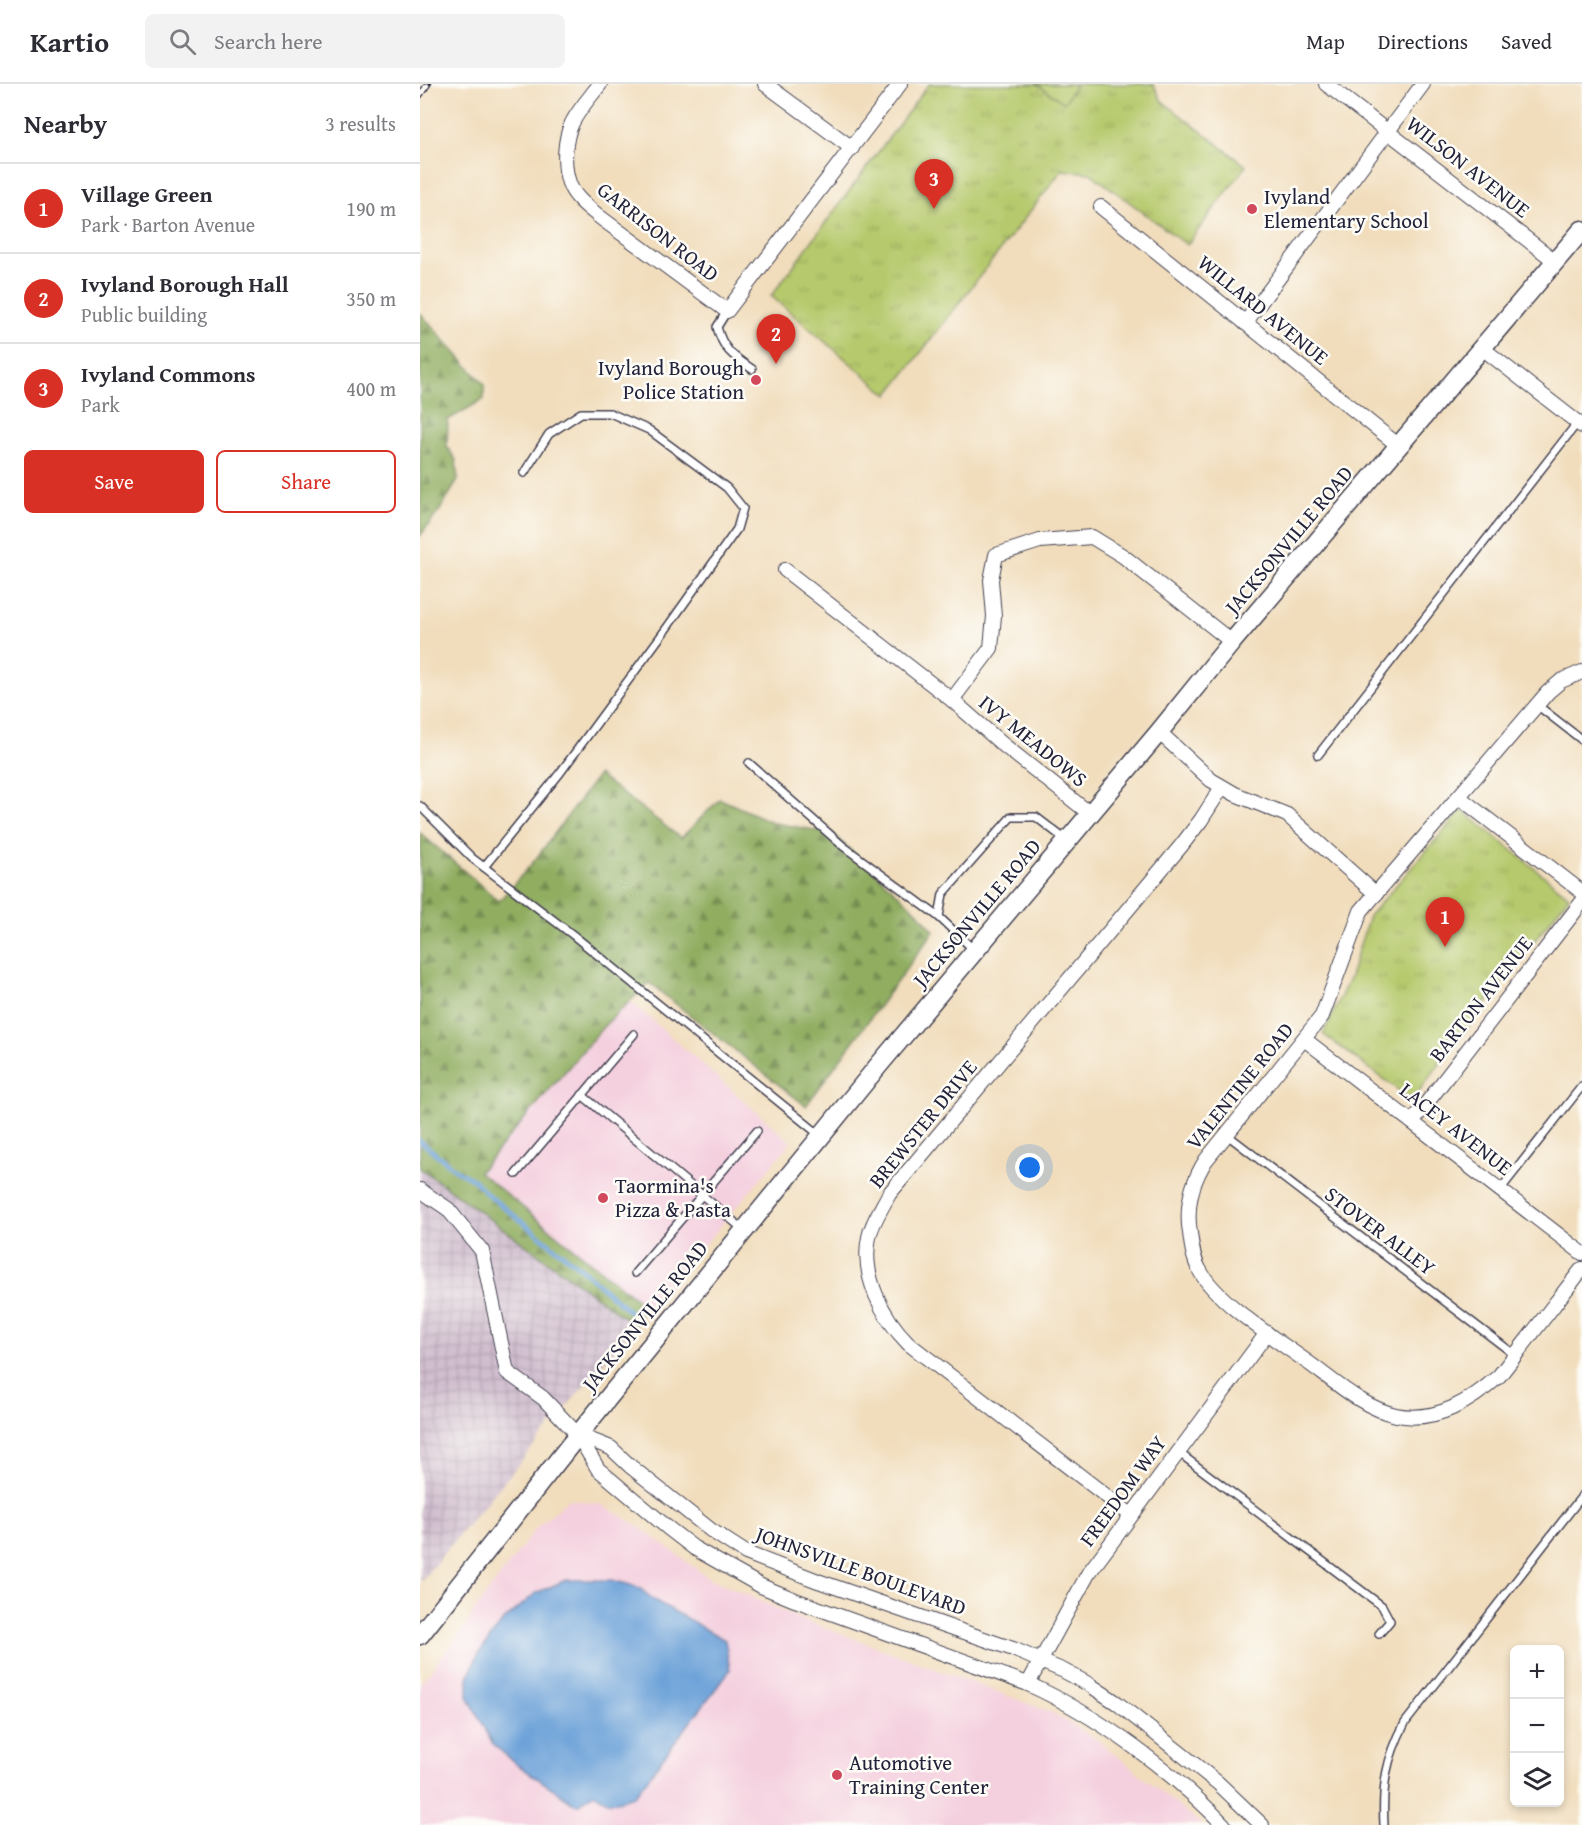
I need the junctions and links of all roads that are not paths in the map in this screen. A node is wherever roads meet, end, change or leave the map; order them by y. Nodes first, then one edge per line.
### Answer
1 (600, 84) edge
2 (765, 84) edge
3 (900, 84) edge
4 (1326, 84) edge
5 (1423, 84) edge
6 (1388, 131) junction
7 (852, 148) junction
8 (1101, 207) dead end
9 (1582, 230) edge
10 (1555, 261) junction
11 (727, 311) junction
12 (1245, 323) junction
13 (1482, 348) junction
14 (752, 369) dead end
15 (1580, 424) edge
16 (1399, 446) junction
17 (524, 473) dead end
18 (785, 570) dead end
19 (1232, 642) junction
20 (1582, 672) edge
21 (952, 700) junction
22 (1537, 705) junction
23 (1159, 732) junction
24 (1582, 740) edge
25 (1318, 755) dead end
26 (749, 763) dead end
27 (1222, 787) junction
28 (1459, 797) junction
29 (420, 806) edge
30 (1089, 813) junction
31 (1067, 840) junction
32 (484, 867) junction
33 (1582, 892) edge
34 (1376, 894) junction
35 (1582, 902) edge
36 (939, 917) junction
37 (975, 951) junction
38 (634, 1034) dead end
39 (1304, 1039) junction
40 (1582, 1086) edge
41 (582, 1095) junction
42 (1412, 1122) junction
43 (757, 1131) dead end
44 (1226, 1134) junction
45 (821, 1136) junction
46 (516, 1174) dead end
47 (1500, 1190) junction
48 (420, 1191) edge
49 (703, 1196) junction
50 (744, 1230) junction
51 (1582, 1253) edge
52 (1582, 1269) edge
53 (634, 1272) dead end
54 (1266, 1333) junction
55 (1515, 1355) junction
56 (578, 1435) junction
57 (1178, 1452) junction
58 (1582, 1496) edge
59 (1131, 1515) junction
60 (1379, 1634) dead end
61 (420, 1635) edge
62 (1040, 1660) junction
63 (1028, 1684) junction
64 (1224, 1825) edge
65 (1262, 1825) edge
66 (1384, 1825) edge

1 - 11 street, GARRISON ROAD
2 - 7 street
3 - 7 street
4 - 6 street, WILSON AVENUE
5 - 6 street
6 - 10 street, WILSON AVENUE
6 - 12 street
7 - 11 street
8 - 12 street, WILLARD AVENUE
9 - 10 main road, JACKSONVILLE ROAD
10 - 13 main road, JACKSONVILLE ROAD
11 - 14 lane
12 - 16 street, WILLARD AVENUE
13 - 15 street
13 - 16 main road, JACKSONVILLE ROAD
15 - 25 lane
16 - 19 main road, JACKSONVILLE ROAD
17 - 32 lane
18 - 21 street
19 - 21 street, IVY MEADOWS
19 - 23 main road, JACKSONVILLE ROAD
20 - 22 street, VALENTINE ROAD
21 - 30 street, IVY MEADOWS
22 - 24 lane
22 - 28 street, VALENTINE ROAD
23 - 27 street
23 - 30 main road, JACKSONVILLE ROAD
26 - 36 lane
27 - 34 street
27 - 59 street, BREWSTER DRIVE
28 - 33 street
28 - 34 street, VALENTINE ROAD
29 - 32 lane
30 - 31 main road, JACKSONVILLE ROAD
31 - 36 lane
31 - 37 main road, JACKSONVILLE ROAD
32 - 45 lane
34 - 39 street, VALENTINE ROAD
35 - 42 street, BARTON AVENUE
36 - 37 lane
37 - 45 main road, JACKSONVILLE ROAD
38 - 41 lane
39 - 42 street, LACEY AVENUE
39 - 44 street, VALENTINE ROAD
40 - 47 lane
41 - 46 lane
41 - 49 lane
42 - 47 street, LACEY AVENUE
43 - 49 lane
44 - 54 street, VALENTINE ROAD
44 - 55 lane, STOVER ALLEY
45 - 50 main road, JACKSONVILLE ROAD
47 - 51 street, LACEY AVENUE
48 - 56 street
49 - 50 lane
49 - 53 lane
50 - 56 main road, JACKSONVILLE ROAD
52 - 55 street, VALENTINE ROAD
54 - 55 street, VALENTINE ROAD
54 - 57 street, FREEDOM WAY
56 - 61 main road, JACKSONVILLE ROAD
56 - 62 street, JOHNSVILLE BOULEVARD
56 - 63 street
57 - 59 street, FREEDOM WAY
57 - 60 lane
58 - 66 lane
59 - 62 street, FREEDOM WAY
62 - 63 street, FREEDOM WAY
62 - 65 street, JOHNSVILLE BOULEVARD
63 - 64 street

